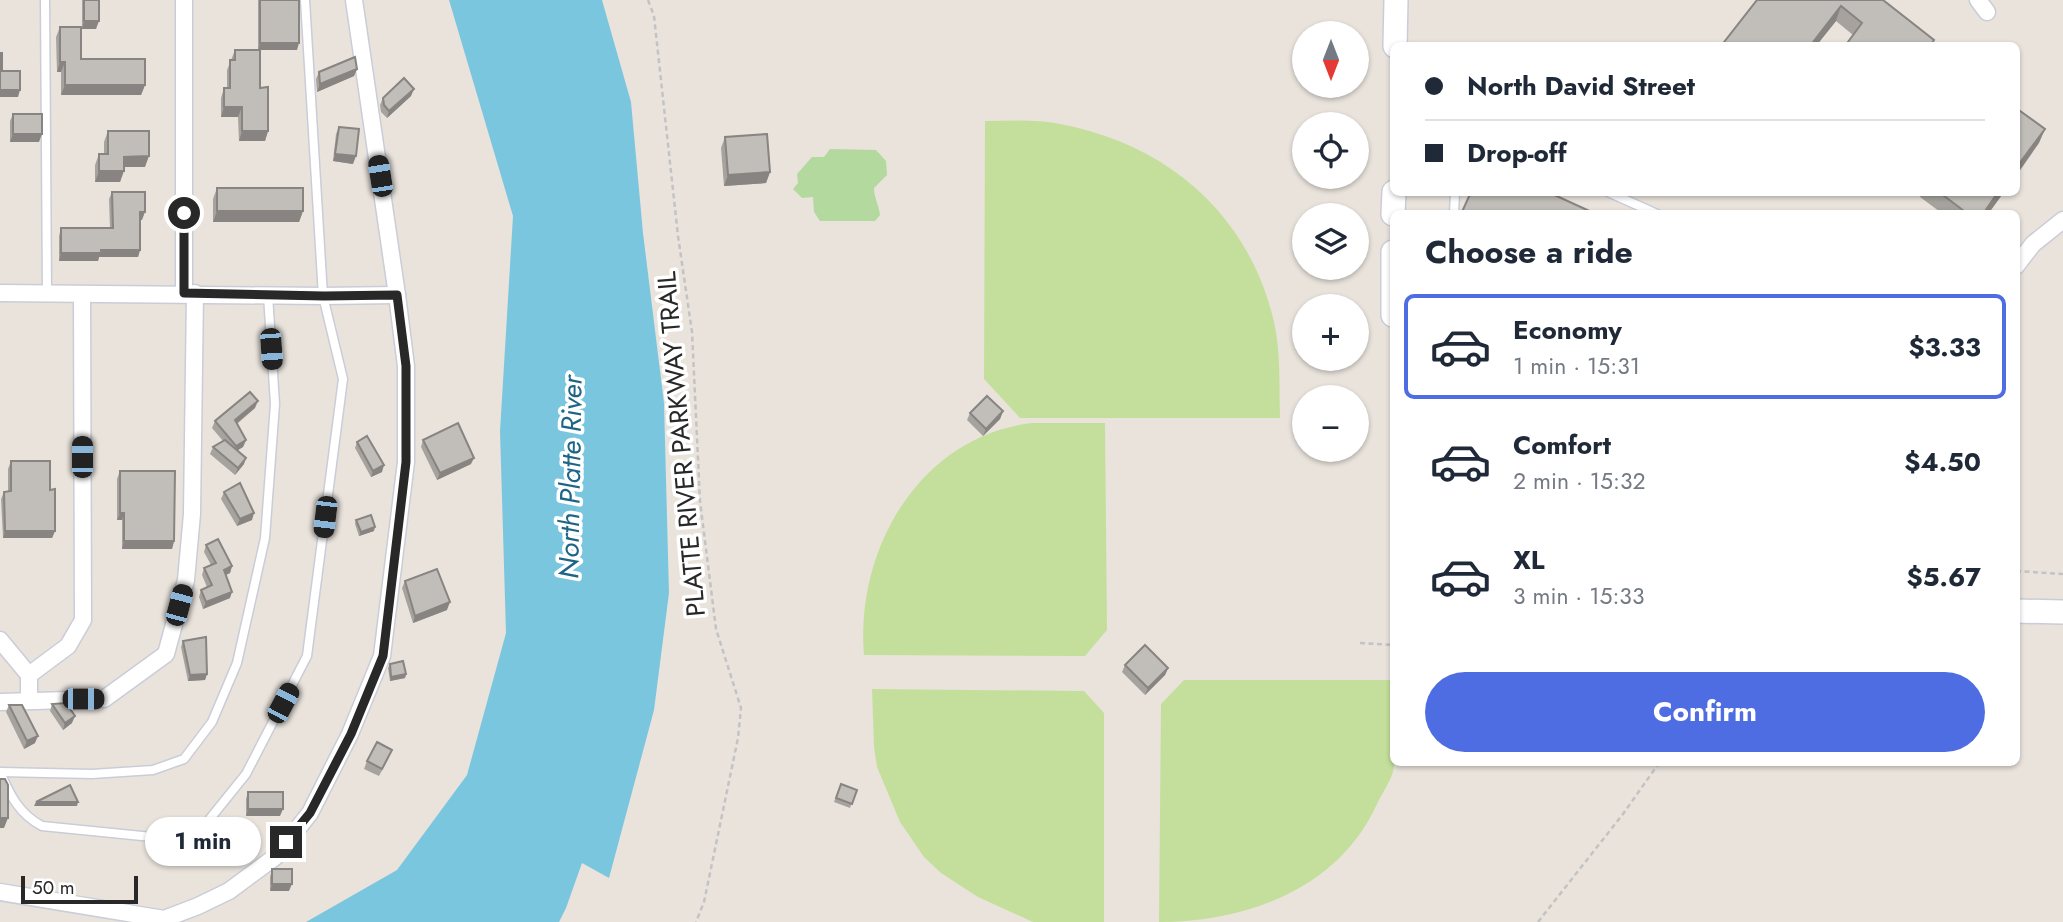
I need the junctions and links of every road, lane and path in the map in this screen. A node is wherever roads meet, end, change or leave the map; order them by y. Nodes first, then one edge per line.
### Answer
1 (45, 0) edge
2 (184, 0) edge
3 (305, 0) edge
4 (354, 0) edge
5 (648, 0) edge
6 (1396, 0) edge
7 (1395, 42) edge
8 (1617, 196) edge
9 (1648, 210) edge
10 (2063, 220) edge
11 (2020, 261) edge
12 (0, 293) edge
13 (189, 293) junction
14 (47, 294) junction
15 (82, 294) junction
16 (268, 295) junction
17 (397, 295) junction
18 (324, 296) junction
19 (2020, 571) edge
20 (2063, 574) edge
21 (2020, 611) edge
22 (2063, 612) edge
23 (0, 640) edge
24 (1360, 643) dead end
25 (1390, 645) edge
26 (29, 676) junction
27 (29, 700) junction
28 (0, 702) edge
29 (1657, 766) edge
30 (0, 772) edge
31 (0, 892) edge
32 (696, 922) edge
33 (1538, 922) edge

1 - 14 lane
2 - 13 street
3 - 18 lane
4 - 17 street
5 - 32 path, PLATTE RIVER PARKWAY TRAIL
6 - 7 main road
8 - 9 lane
10 - 11 street
12 - 14 street
13 - 15 street
13 - 16 street
13 - 27 street
14 - 15 street
15 - 26 street
16 - 18 street
16 - 30 lane
17 - 18 street
17 - 31 street
18 - 30 lane
19 - 20 path
21 - 22 main road
23 - 26 street
24 - 25 path
26 - 27 street
27 - 28 street
29 - 33 path

